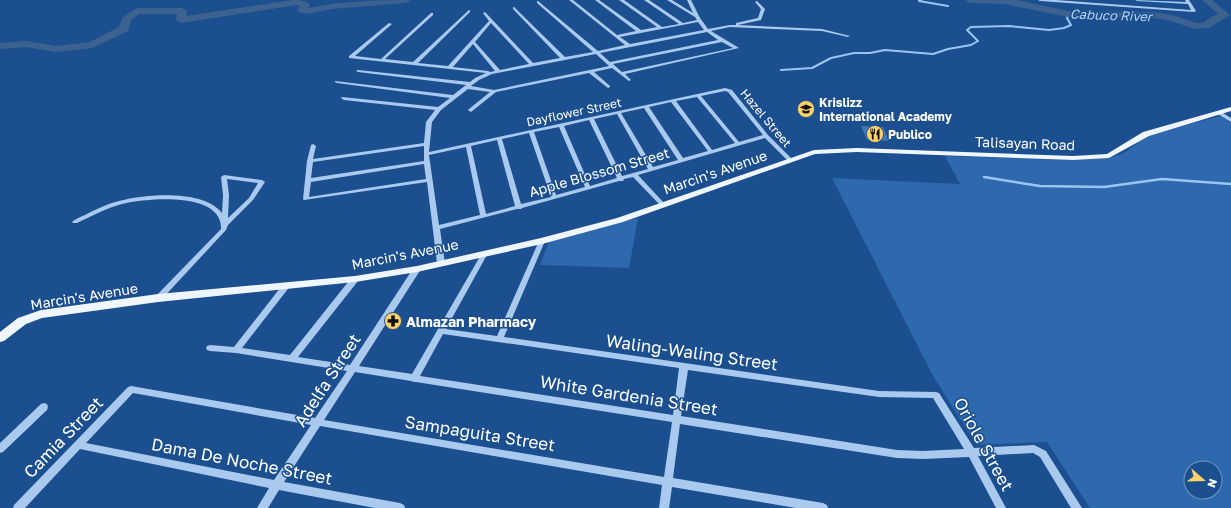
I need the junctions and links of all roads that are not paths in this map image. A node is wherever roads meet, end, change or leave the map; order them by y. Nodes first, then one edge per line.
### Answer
1 (571, 0) edge
2 (597, 0) edge
3 (621, 0) edge
4 (646, 0) edge
5 (669, 0) edge
6 (689, 0) edge
7 (1040, 0) edge
8 (1089, 0) edge
9 (1137, 0) edge
10 (1165, 1) edge
11 (538, 2) dead end
12 (757, 2) dead end
13 (1188, 2) edge
14 (1093, 4) junction
15 (514, 8) dead end
16 (469, 11) dead end
17 (485, 13) dead end
18 (432, 14) dead end
19 (695, 16) junction
20 (490, 21) junction
21 (699, 21) junction
22 (390, 24) dead end
23 (682, 24) junction
24 (730, 26) junction
25 (659, 28) junction
26 (706, 31) junction
27 (640, 32) junction
28 (616, 36) junction
29 (848, 36) dead end
30 (670, 38) junction
31 (723, 40) junction
32 (472, 41) junction
33 (655, 41) junction
34 (659, 44) dead end
35 (629, 46) junction
36 (664, 48) dead end
37 (669, 51) junction
38 (599, 52) junction
39 (564, 59) junction
40 (382, 60) junction
41 (414, 64) junction
42 (612, 64) junction
43 (532, 65) junction
44 (449, 68) junction
45 (358, 71) dead end
46 (498, 71) junction
47 (590, 71) junction
48 (491, 73) junction
49 (622, 73) junction
50 (629, 80) dead end
51 (337, 82) dead end
52 (469, 85) junction
53 (608, 87) dead end
54 (727, 89) joint
55 (494, 91) junction
56 (698, 95) junction
57 (454, 97) junction
58 (344, 98) dead end
59 (673, 100) junction
60 (646, 107) junction
61 (439, 108) junction
62 (1231, 109) edge
63 (471, 110) dead end
64 (618, 112) junction
65 (1220, 113) junction
66 (591, 118) junction
67 (1231, 120) edge
68 (561, 125) junction
69 (531, 131) junction
70 (766, 136) junction
71 (499, 138) junction
72 (426, 144) junction
73 (738, 144) junction
74 (468, 145) junction
75 (313, 146) dead end
76 (711, 152) junction
77 (808, 153) joint
78 (426, 154) junction
79 (790, 160) junction
80 (310, 161) junction
81 (682, 161) junction
82 (427, 162) junction
83 (652, 170) junction
84 (634, 175) junction
85 (309, 180) junction
86 (429, 180) junction
87 (621, 180) junction
88 (588, 188) junction
89 (554, 198) junction
90 (663, 205) junction
91 (519, 208) junction
92 (483, 216) junction
93 (75, 222) dead end
94 (225, 224) junction
95 (437, 228) junction
96 (542, 241) junction
97 (485, 253) junction
98 (441, 263) junction
99 (417, 269) junction
100 (355, 279) junction
101 (287, 285) junction
102 (158, 298) junction
103 (441, 331) junction
104 (0, 338) edge
105 (499, 340) junction
106 (210, 348) dead end
107 (236, 350) junction
108 (292, 360) junction
109 (684, 366) junction
110 (352, 368) junction
111 (414, 379) junction
112 (131, 389) joint
113 (938, 397) joint
114 (44, 407) dead end
115 (677, 419) junction
116 (317, 422) junction
117 (78, 445) junction
118 (0, 449) edge
119 (971, 452) junction
120 (668, 481) junction
121 (276, 485) junction
122 (18, 508) edge
123 (262, 508) edge
124 (400, 508) edge
125 (664, 508) edge
126 (823, 508) edge
127 (1001, 508) edge
128 (1077, 508) edge

1 - 28 street
2 - 27 street
3 - 25 street
4 - 23 street
5 - 19 street
6 - 19 street
7 - 14 street
8 - 14 street
9 - 10 street
10 - 13 street
11 - 38 street
12 - 24 street
13 - 14 street
15 - 39 street
16 - 41 street
17 - 20 street
18 - 40 street
19 - 21 street
20 - 32 street
20 - 43 street
21 - 23 street
21 - 26 street
22 - 40 street
23 - 25 street
24 - 26 street
24 - 29 street
25 - 27 street
25 - 30 street
26 - 30 street
26 - 31 street
27 - 28 street
28 - 35 street
30 - 33 street
31 - 37 street
31 - 49 street
32 - 44 street
32 - 46 street
33 - 34 street
33 - 35 street
35 - 38 street
36 - 37 street
37 - 42 street
38 - 39 street
38 - 42 street
39 - 43 street
40 - 41 street
41 - 44 street
42 - 47 street
42 - 49 street
43 - 46 street
44 - 48 street
45 - 52 street
46 - 48 street
47 - 53 street
47 - 55 street
48 - 52 street
49 - 50 street
51 - 57 street
52 - 55 street
52 - 57 street
54 - 56 street, Dayflower Street
54 - 70 street, Hazel Street
55 - 63 street
56 - 59 street, Dayflower Street
56 - 73 street
57 - 61 street
58 - 61 street
59 - 60 street, Dayflower Street
59 - 76 street
60 - 64 street, Dayflower Street
60 - 81 street
61 - 72 street
62 - 65 main road, Talisayan Road
64 - 66 street, Dayflower Street
64 - 83 street
65 - 67 street
65 - 77 main road, Talisayan Road
66 - 68 street, Dayflower Street
66 - 87 street
68 - 69 street, Dayflower Street
68 - 88 street
69 - 71 street, Dayflower Street
69 - 89 street
70 - 73 street, Apple Blossom Street
70 - 79 street, Hazel Street
71 - 74 street, Dayflower Street
71 - 91 street
72 - 78 street
72 - 80 street
73 - 76 street, Apple Blossom Street
74 - 78 street, Dayflower Street
74 - 92 street
75 - 80 street
76 - 81 street, Apple Blossom Street
77 - 79 main road, Marcin's Avenue
78 - 82 street
79 - 90 main road, Marcin's Avenue
80 - 85 street
81 - 83 street, Apple Blossom Street
82 - 85 street
82 - 86 street
83 - 84 street, Apple Blossom Street
84 - 87 street, Apple Blossom Street
84 - 90 street
85 - 86 street
86 - 95 street
87 - 88 street, Apple Blossom Street
88 - 89 street, Apple Blossom Street
89 - 91 street, Apple Blossom Street
90 - 96 main road, Marcin's Avenue
91 - 92 street, Apple Blossom Street
92 - 95 street, Apple Blossom Street
93 - 94 street
94 - 94 street
94 - 102 street
95 - 98 street
96 - 97 main road, Marcin's Avenue
96 - 105 street
97 - 98 main road, Marcin's Avenue
97 - 103 street
98 - 99 main road, Marcin's Avenue
99 - 100 main road, Marcin's Avenue
99 - 110 street, Adelfa Street
100 - 101 main road, Marcin's Avenue
100 - 108 street
101 - 102 main road, Marcin's Avenue
101 - 107 street
102 - 104 main road, Marcin's Avenue
103 - 105 street, Waling-Waling Street
103 - 111 street
105 - 109 street, Waling-Waling Street
106 - 107 street, White Gardenia Street
107 - 108 street, White Gardenia Street
108 - 110 street, White Gardenia Street
109 - 113 street, Waling-Waling Street
109 - 115 street
110 - 111 street, White Gardenia Street
110 - 116 street, Adelfa Street
111 - 115 street, White Gardenia Street
112 - 116 street, Sampaguita Street
112 - 117 street, Camia Street
113 - 119 street, Oriole Street
114 - 118 street
115 - 119 street, White Gardenia Street
115 - 120 street
116 - 120 street, Sampaguita Street
116 - 121 street, Adelfa Street
117 - 121 street, Dama De Noche Street
117 - 122 street, Camia Street
119 - 127 street, Oriole Street
119 - 128 street, White Gardenia Street
120 - 125 street
120 - 126 street, Sampaguita Street
121 - 123 street, Adelfa Street
121 - 124 street, Dama De Noche Street

